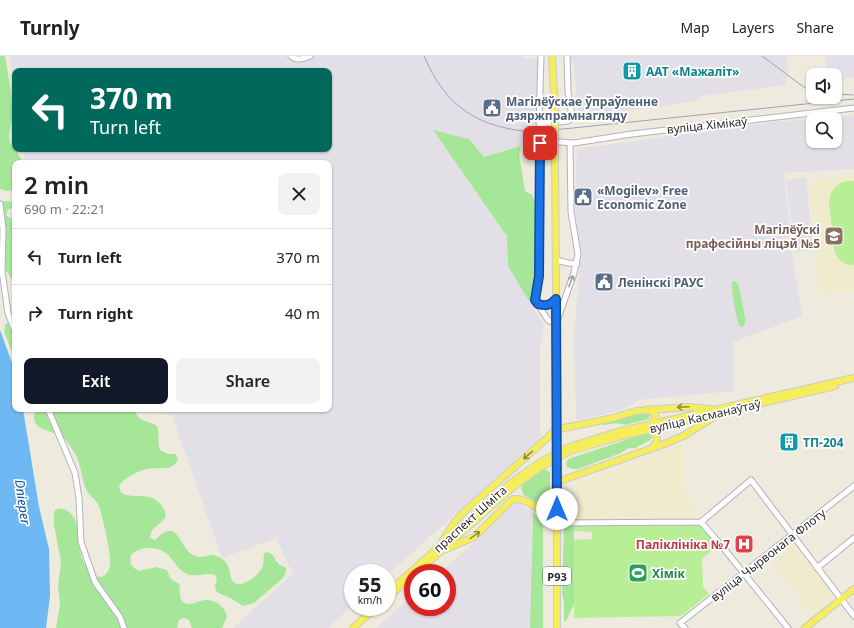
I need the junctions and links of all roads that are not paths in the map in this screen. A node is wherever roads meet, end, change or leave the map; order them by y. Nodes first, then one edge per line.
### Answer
1 (291, 56) edge
2 (310, 56) edge
3 (541, 56) edge
4 (552, 56) edge
5 (567, 56) edge
6 (854, 108) edge
7 (549, 141) dead end
8 (561, 142) dead end
9 (570, 143) junction
10 (0, 204) edge
11 (556, 260) junction
12 (577, 264) junction
13 (556, 299) junction
14 (538, 304) junction
15 (12, 324) edge
16 (556, 324) junction
17 (854, 378) edge
18 (854, 382) edge
19 (823, 387) junction
20 (649, 409) junction
21 (49, 412) edge
22 (718, 412) junction
23 (652, 427) junction
24 (556, 429) junction
25 (651, 449) junction
26 (559, 454) joint
27 (557, 482) junction
28 (854, 486) edge
29 (701, 522) junction
30 (557, 523) junction
31 (793, 535) junction
32 (854, 538) edge
33 (440, 549) junction
34 (425, 564) edge
35 (817, 568) junction
36 (744, 574) junction
37 (404, 584) edge
38 (396, 586) edge
39 (854, 588) edge
40 (396, 590) edge
41 (842, 598) junction
42 (361, 616) edge
43 (367, 616) edge
44 (854, 616) edge
45 (124, 628) edge
46 (347, 628) edge
47 (353, 628) edge
48 (557, 628) edge
49 (685, 628) edge
50 (788, 628) edge
51 (805, 628) edge

1 - 2 street
3 - 5 street
4 - 11 main road, Р93, bridge
6 - 9 street, вуліца Хімікаў
7 - 14 street
8 - 9 street, вуліца Хімікаў
9 - 12 street
10 - 15 street
11 - 12 street
11 - 13 main road, Р93
16 -> 12 street
13 - 14 street
13 - 16 main road, Р93
14 - 16 street
16 - 24 main road, Р93
17 - 19 main road, вуліца Касманаўтаў
18 - 19 main road, вуліца Касманаўтаў
19 - 22 main road, вуліца Касманаўтаў
22 -> 20 main road
20 - 23 main road
20 - 24 main road
21 - 45 street
22 - 23 main road, вуліца Касманаўтаў
22 - 25 main road
23 - 25 main road
23 - 26 main road, вуліца Касманаўтаў
24 - 27 main road, Р93, bridge
24 -> 33 main road
25 - 27 main road
26 - 33 main road, праспект Шміта
27 - 30 main road, Р93
28 - 31 street, вуліца Чырвонага Флоту
29 - 30 street
29 - 31 street
29 - 36 street
33 -> 30 main road
30 - 48 main road, Р93
31 - 35 street
31 - 36 street, вуліца Чырвонага Флоту
32 - 35 street
33 - 34 main road, праспект Шміта
33 - 38 main road, праспект Шміта
35 - 41 street
36 - 49 street, вуліца Чырвонага Флоту
36 - 50 street
37 - 40 main road
39 - 41 main road
41 - 44 street
41 - 51 main road
42 - 46 main road
43 - 47 main road

